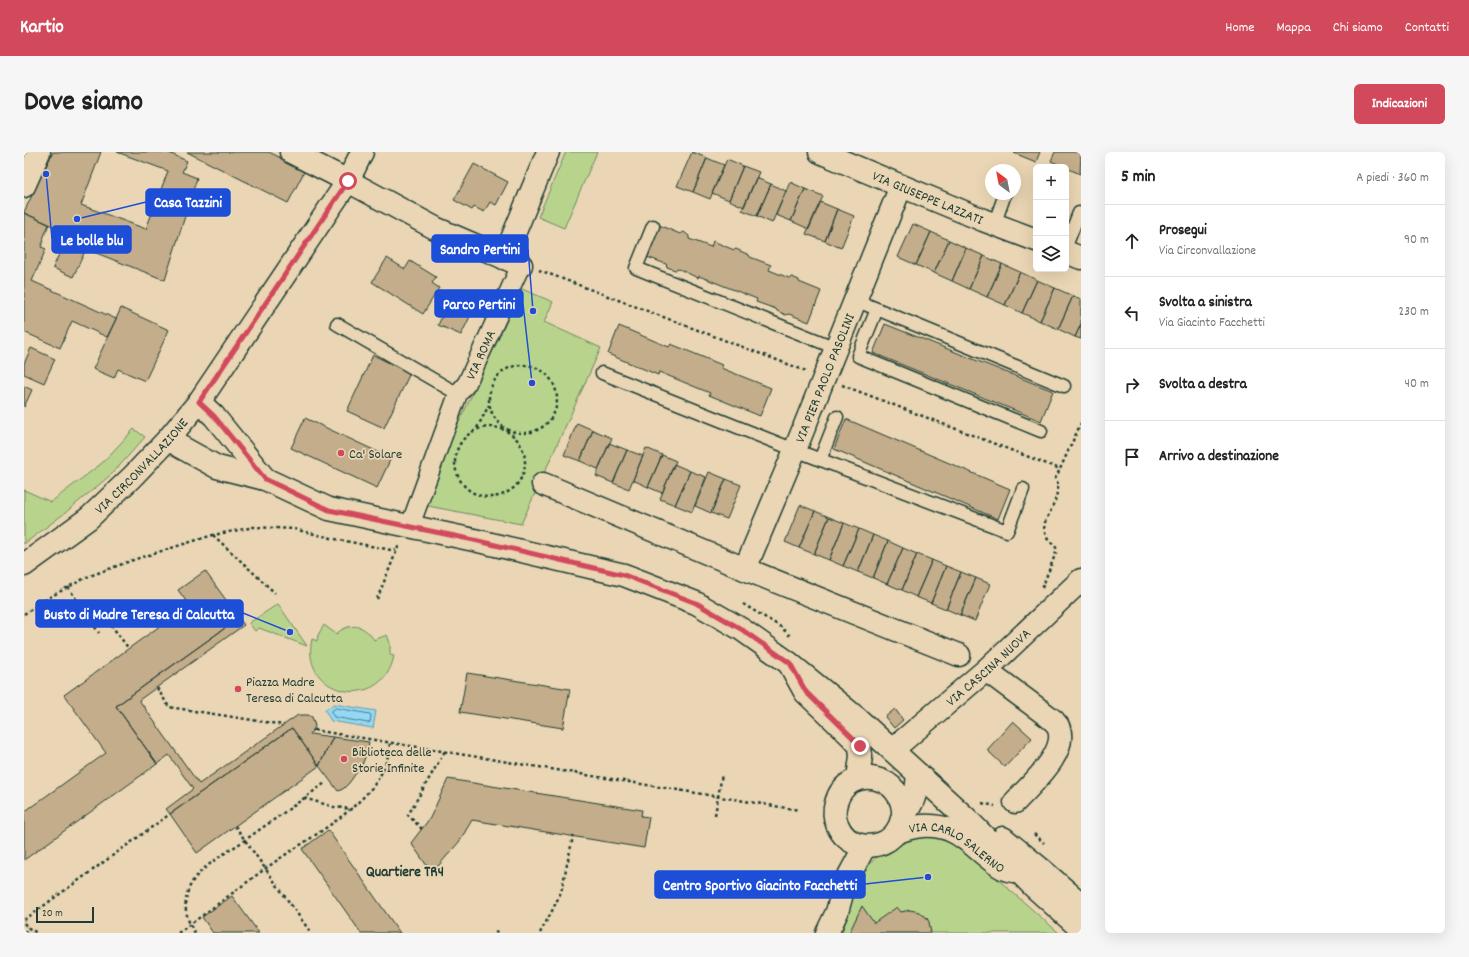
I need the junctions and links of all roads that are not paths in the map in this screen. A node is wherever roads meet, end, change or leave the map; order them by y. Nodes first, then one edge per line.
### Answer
1 (39, 152) edge
2 (291, 152) edge
3 (373, 152) edge
4 (548, 152) edge
5 (820, 152) edge
6 (355, 166) edge
7 (24, 186) edge
8 (901, 186) junction
9 (1003, 200) edge
10 (1079, 212) dead end
11 (994, 225) junction
12 (652, 226) dead end
13 (1069, 238) edge
14 (1033, 239) edge
15 (1069, 253) edge
16 (1081, 258) edge
17 (512, 261) junction
18 (855, 300) junction
19 (877, 309) junction
20 (337, 324) dead end
21 (836, 348) junction
22 (602, 373) dead end
23 (1064, 386) dead end
24 (458, 394) junction
25 (199, 402) junction
26 (837, 417) dead end
27 (1040, 431) dead end
28 (169, 438) junction
29 (795, 450) junction
30 (820, 460) junction
31 (265, 479) junction
32 (543, 484) dead end
33 (1023, 489) dead end
34 (410, 526) junction
35 (24, 565) edge
36 (745, 569) junction
37 (1081, 580) edge
38 (959, 655) dead end
39 (790, 663) junction
40 (986, 670) junction
41 (892, 750) junction
42 (913, 769) junction
43 (864, 779) junction
44 (1015, 802) dead end
45 (965, 817) junction
46 (899, 825) junction
47 (843, 835) junction
48 (865, 846) junction
49 (1018, 871) junction
50 (845, 883) junction
51 (1081, 904) edge
52 (1081, 920) edge
53 (1081, 929) edge
54 (827, 933) edge

1 - 7 street
2 - 6 street
3 - 6 street, VIA CIRCONVALLAZIONE
4 - 17 street
5 - 8 street, VIA GIUSEPPE LAZZATI
6 - 17 street
6 - 25 street, VIA CIRCONVALLAZIONE
8 - 11 street, VIA GIUSEPPE LAZZATI
8 - 18 street, VIA PIER PAOLO PASOLINI
9 - 11 lane
10 - 13 lane
11 - 14 street, VIA GIUSEPPE LAZZATI
12 - 21 lane
15 - 16 street
17 - 24 street, VIA ROMA
18 - 19 lane
18 - 21 street, VIA PIER PAOLO PASOLINI
19 - 23 lane
19 - 27 lane
20 - 24 lane
21 - 29 street, VIA PIER PAOLO PASOLINI
22 - 29 lane
24 - 34 street, VIA ROMA
25 - 28 street, VIA CIRCONVALLAZIONE
25 - 31 street
26 - 30 lane
28 - 31 street
28 - 35 street, VIA CIRCONVALLAZIONE
29 - 30 lane
29 - 36 street, VIA PIER PAOLO PASOLINI
30 - 33 lane
31 - 34 street
32 - 36 street
34 - 39 street
36 - 38 street
37 - 40 street, VIA CASCINA NUOVA
39 - 41 street
39 - 43 street
40 - 41 street, VIA CASCINA NUOVA
40 - 44 street
41 - 42 street
42 - 43 street
42 - 45 street
42 - 46 street, VIA CARLO SALERNO
43 - 46 street, VIA CARLO SALERNO
43 - 47 street
45 - 49 street
45 - 51 street
46 - 48 street, VIA CARLO SALERNO
46 - 49 street, VIA CARLO SALERNO
47 - 48 street
47 - 50 street
48 - 50 street
49 - 52 street
49 - 53 street
50 - 54 street

